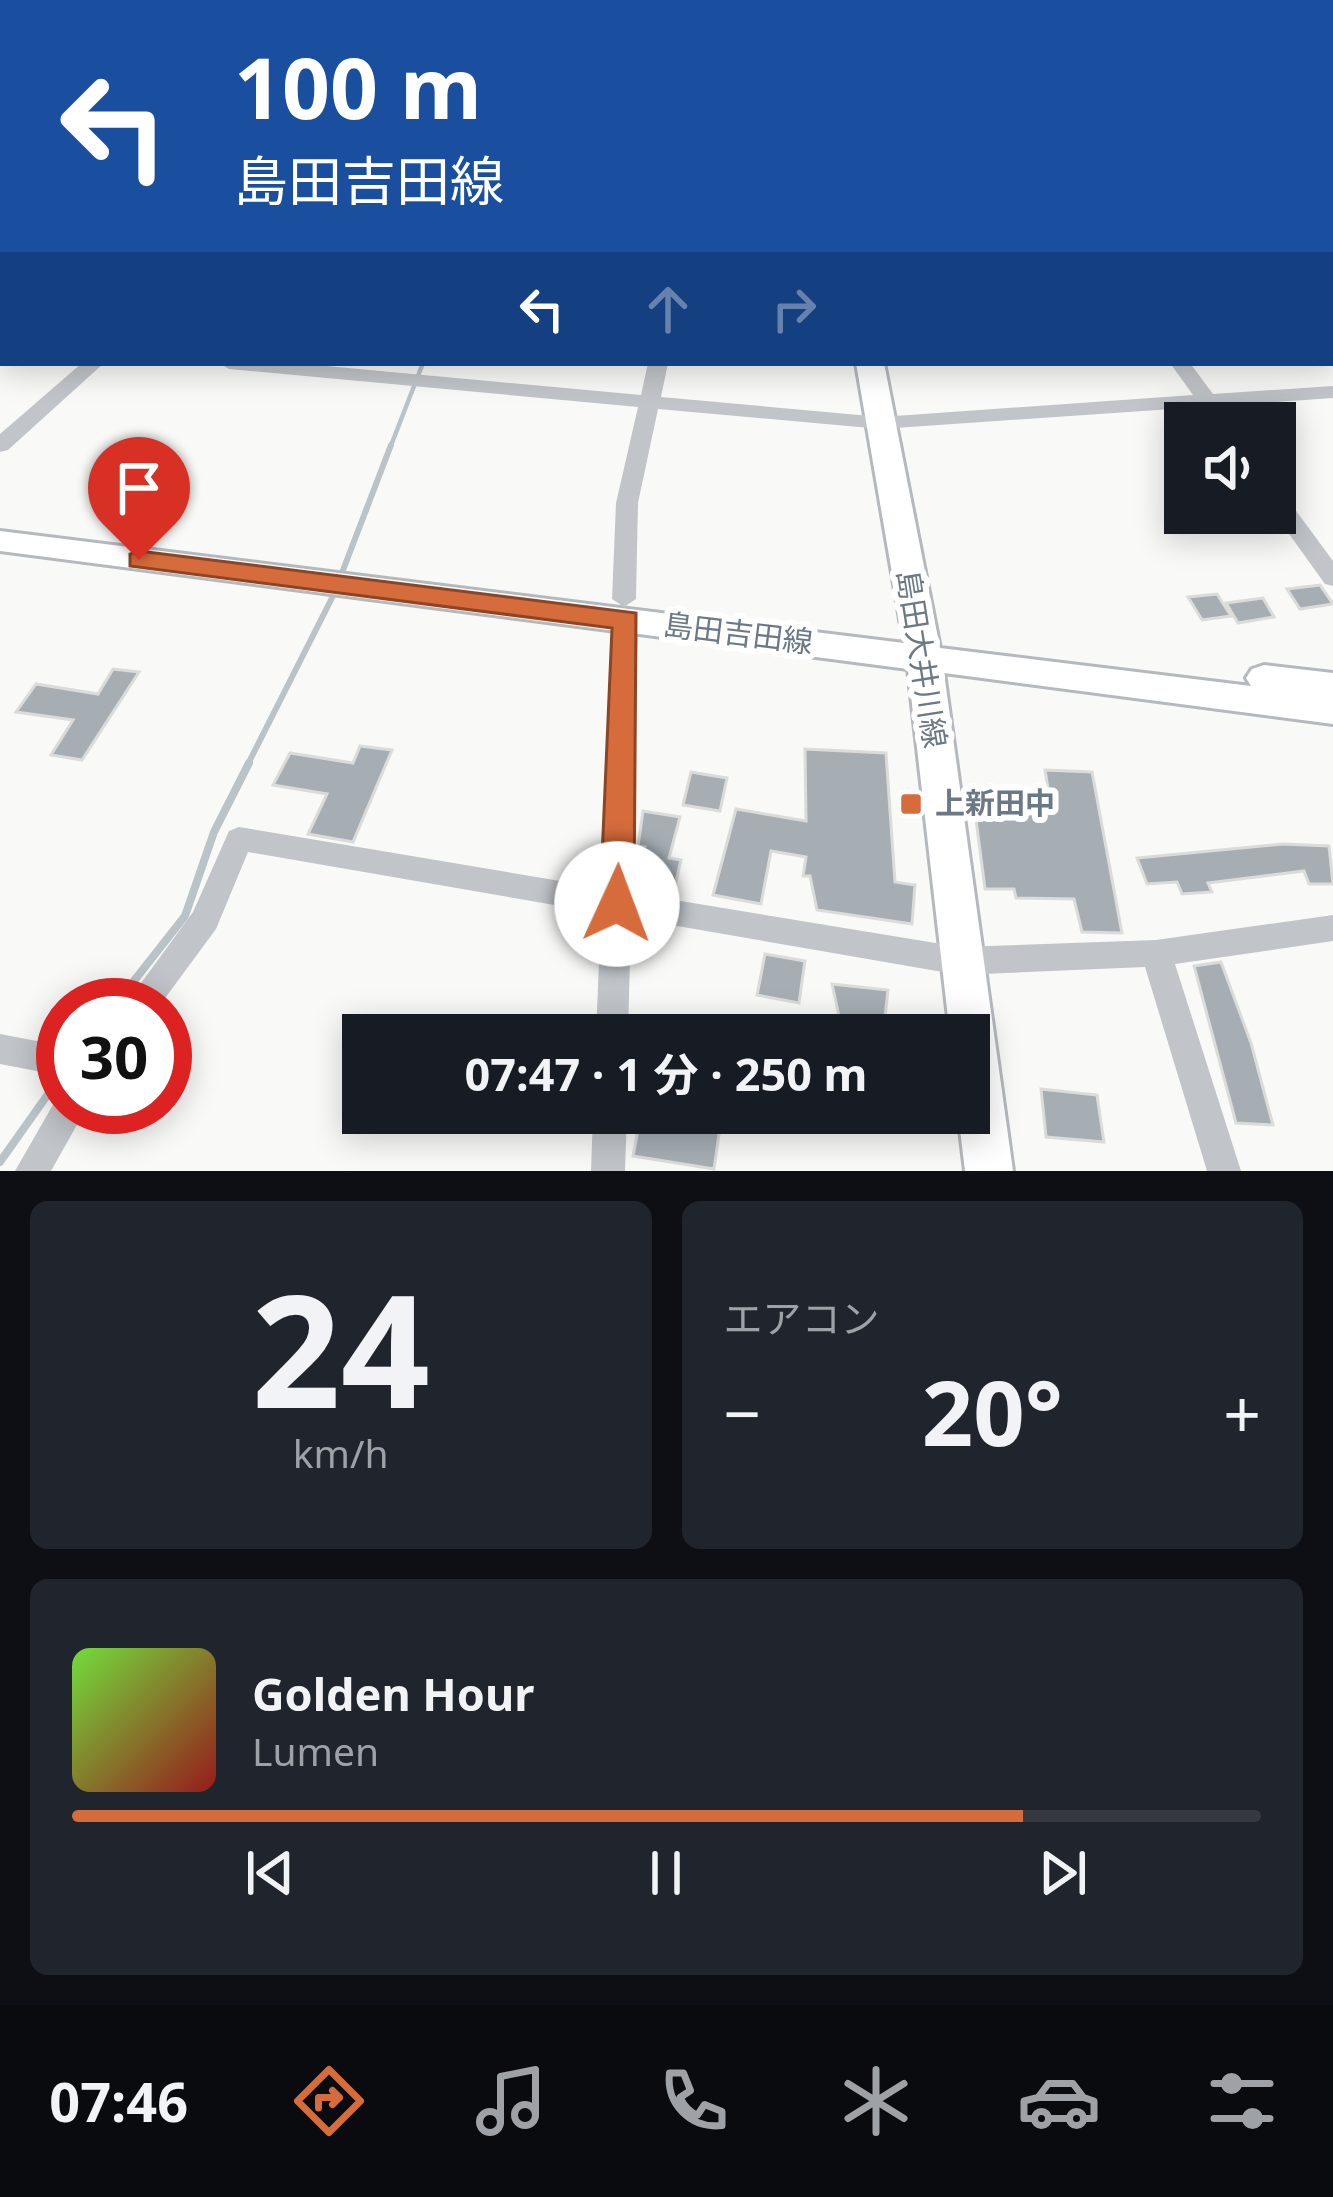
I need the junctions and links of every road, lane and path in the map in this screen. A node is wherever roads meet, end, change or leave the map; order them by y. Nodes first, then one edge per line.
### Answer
1 (91, 366) edge
2 (261, 366) edge
3 (657, 366) edge
4 (870, 366) edge
5 (1182, 366) edge
6 (1333, 392) edge
7 (649, 402) junction
8 (1208, 402) joint
9 (1164, 405) edge
10 (881, 424) junction
11 (0, 445) edge
12 (0, 522) edge
13 (1296, 527) edge
14 (0, 542) edge
15 (1333, 578) edge
16 (625, 609) junction
17 (922, 645) junction
18 (1333, 686) edge
19 (1333, 710) edge
20 (617, 904) junction
21 (1333, 928) edge
22 (1156, 953) junction
23 (960, 961) junction
24 (161, 978) edge
25 (614, 1014) edge
26 (0, 1049) edge
27 (36, 1055) edge
28 (54, 1134) edge
29 (609, 1134) edge
30 (32, 1171) edge
31 (608, 1171) edge
32 (989, 1171) edge
33 (1224, 1171) edge

1 - 11 street
2 - 7 street
3 - 7 street
4 - 10 main road, 島田大井川線
5 - 8 street
6 - 8 street
7 - 10 street
7 - 16 street
9 - 10 street
10 - 17 main road, 島田大井川線
12 - 16 main road, 島田吉田線
13 - 15 street
14 - 16 main road, 島田吉田線
16 - 17 main road, 島田吉田線
16 - 20 street
17 - 18 main road, 島田吉田線
17 - 19 main road, 島田吉田線
17 - 23 main road, 島田大井川線
20 - 23 street
20 - 24 street
20 - 25 street
21 - 22 street
22 - 23 street
22 - 33 street
23 - 32 main road, 島田大井川線
26 - 27 street
28 - 30 street
29 - 31 street

